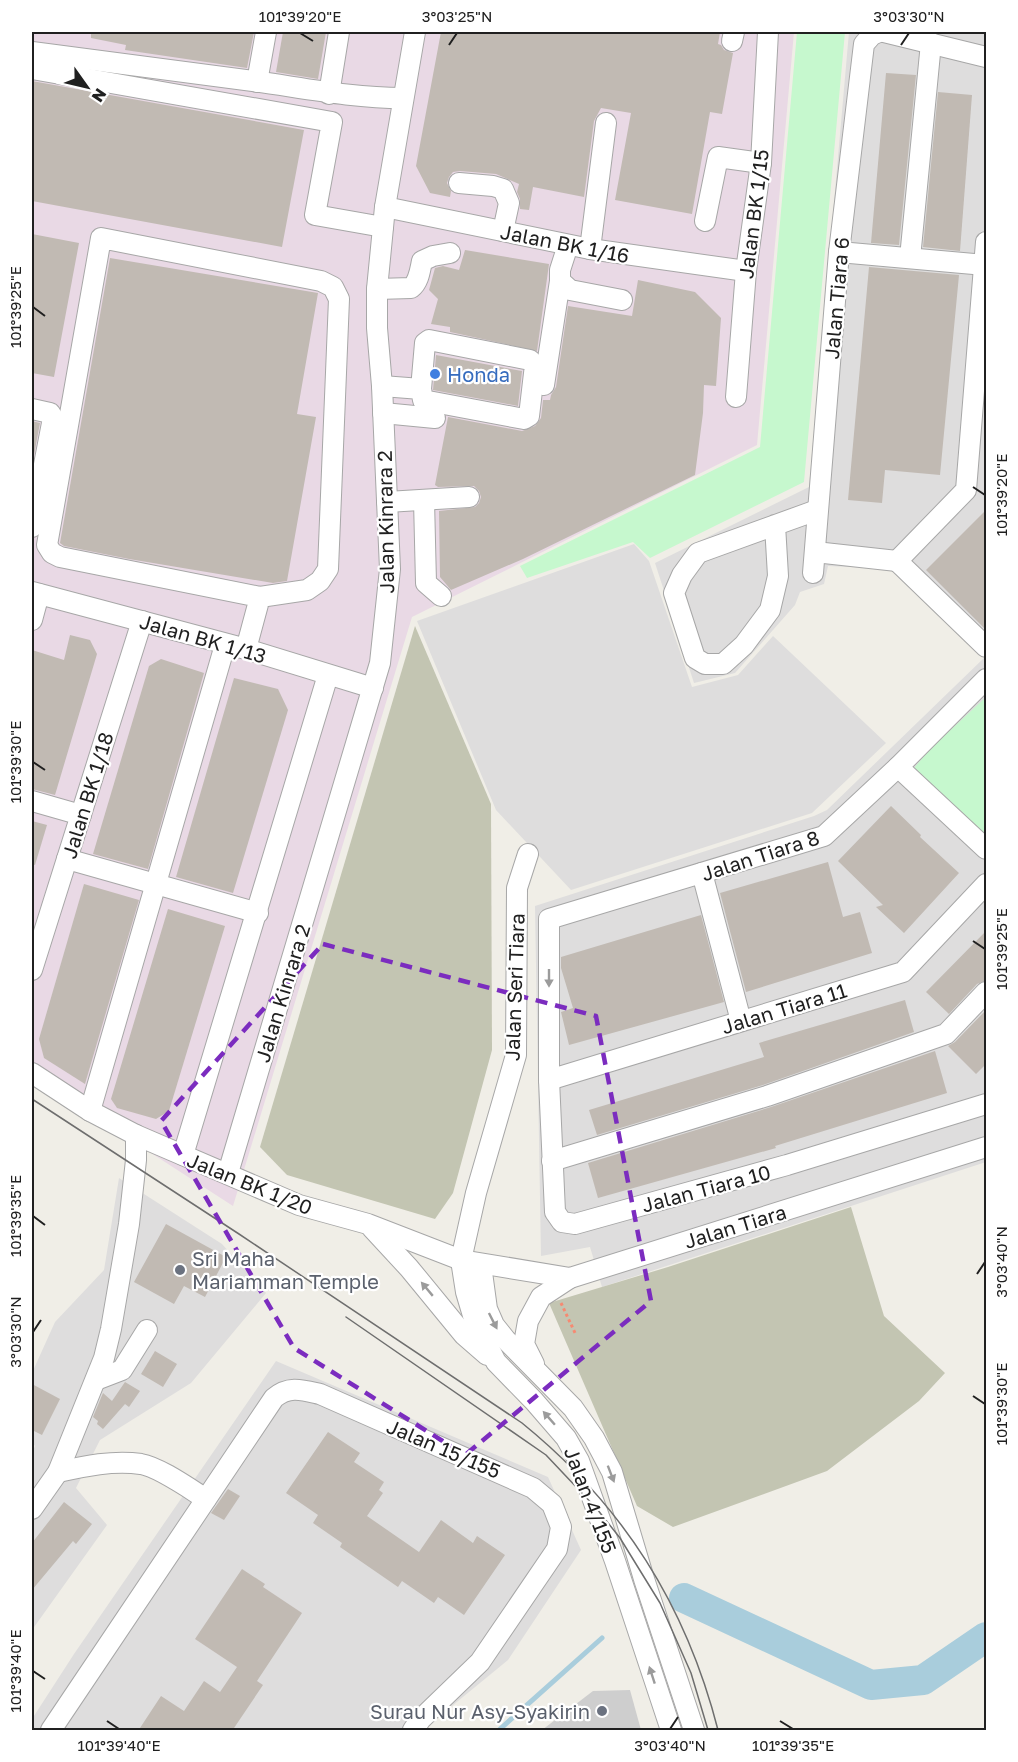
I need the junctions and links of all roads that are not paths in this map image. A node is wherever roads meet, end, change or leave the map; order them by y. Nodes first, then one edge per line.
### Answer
1 (266, 32) edge
2 (339, 32) edge
3 (416, 32) edge
4 (768, 32) edge
5 (881, 32) edge
6 (931, 43) junction
7 (32, 52) edge
8 (987, 57) edge
9 (32, 69) edge
10 (257, 82) junction
11 (329, 94) junction
12 (403, 99) junction
13 (606, 123) dead end
14 (761, 163) junction
15 (459, 183) dead end
16 (385, 207) junction
17 (705, 221) dead end
18 (383, 227) junction
19 (503, 231) junction
20 (987, 242) edge
21 (568, 245) junction
22 (590, 249) junction
23 (839, 252) junction
24 (450, 253) dead end
25 (910, 258) junction
26 (985, 265) junction
27 (746, 271) junction
28 (560, 281) junction
29 (377, 289) junction
30 (622, 300) dead end
31 (544, 385) dead end
32 (382, 386) junction
33 (421, 389) junction
34 (736, 397) dead end
35 (32, 409) edge
36 (383, 413) junction
37 (435, 418) dead end
38 (469, 497) dead end
39 (424, 500) junction
40 (387, 502) junction
41 (817, 510) junction
42 (775, 525) junction
43 (32, 527) edge
44 (815, 552) junction
45 (897, 561) junction
46 (813, 573) dead end
47 (35, 593) edge
48 (441, 596) dead end
49 (260, 597) junction
50 (32, 620) edge
51 (142, 621) junction
52 (225, 645) junction
53 (987, 647) edge
54 (246, 649) junction
55 (328, 675) junction
56 (987, 679) edge
57 (373, 688) junction
58 (898, 767) junction
59 (32, 801) edge
60 (81, 815) junction
61 (987, 849) edge
62 (528, 854) dead end
63 (67, 860) junction
64 (702, 873) junction
65 (157, 884) junction
66 (987, 884) edge
67 (258, 913) junction
68 (549, 920) joint
69 (32, 970) edge
70 (987, 992) edge
71 (741, 1021) junction
72 (32, 1073) edge
73 (549, 1080) junction
74 (987, 1104) edge
75 (90, 1111) junction
76 (136, 1135) junction
77 (987, 1147) edge
78 (183, 1155) junction
79 (552, 1161) junction
80 (228, 1173) junction
81 (368, 1224) junction
82 (471, 1262) junction
83 (562, 1283) junction
84 (147, 1330) dead end
85 (496, 1362) junction
86 (538, 1372) junction
87 (96, 1380) junction
88 (58, 1472) junction
89 (38, 1495) edge
90 (206, 1499) junction
91 (32, 1509) edge
92 (51, 1731) edge
93 (413, 1731) edge
94 (671, 1731) edge
95 (694, 1731) edge

1 - 10 street
2 - 11 street
3 - 12 street, Jalan Kinrara 2
4 - 14 street, Jalan BK 1/15
5 - 6 street, Jalan Tiara 6
5 - 23 street, Jalan Tiara 6
6 - 8 street, Jalan Tiara 6
6 - 25 street
7 - 10 street
9 - 18 street
10 - 11 street
11 - 12 street
12 - 16 street, Jalan Kinrara 2
13 - 22 street
14 - 17 street
14 - 27 street, Jalan BK 1/15
15 - 19 street
16 - 18 street, Jalan Kinrara 2
16 - 19 street, Jalan BK 1/16
18 - 29 street, Jalan Kinrara 2
19 - 21 street, Jalan BK 1/16
20 - 26 street
21 - 22 street, Jalan BK 1/16
21 - 28 street
22 - 27 street, Jalan BK 1/16
23 - 25 street
23 - 41 street, Jalan Tiara 6
24 - 29 street
25 - 26 street
26 - 45 street
27 - 34 street, Jalan BK 1/15
28 - 30 street
28 - 31 street
29 - 32 street, Jalan Kinrara 2
32 - 33 street
32 - 36 street, Jalan Kinrara 2
33 - 33 street
35 - 43 street
36 - 37 street
36 - 40 street, Jalan Kinrara 2
38 - 39 street
39 - 40 street
39 - 48 street
40 - 57 street, Jalan Kinrara 2
41 - 42 street
41 - 44 street, Jalan Tiara 6
42 - 42 street
44 - 45 street
44 - 46 street, Jalan Tiara 6
45 - 53 street
47 - 50 street
47 - 51 street, Jalan BK 1/13
49 - 49 street
49 - 54 street
51 - 52 street, Jalan BK 1/13
51 - 60 street, Jalan BK 1/18
52 - 54 street, Jalan BK 1/13
52 - 65 street
54 - 55 street, Jalan BK 1/13
55 - 57 street, Jalan BK 1/13
55 - 67 street
56 - 58 street, Jalan Tiara 8
57 - 80 street, Jalan Kinrara 2
58 - 61 street
58 - 64 street, Jalan Tiara 8
59 - 60 street
60 - 63 street, Jalan BK 1/18
62 - 82 street, Jalan Seri Tiara
63 - 65 street
63 - 69 street, Jalan BK 1/18
64 - 68 street, Jalan Tiara 8
64 - 71 street
65 - 67 street
65 - 75 street
66 - 71 street, Jalan Tiara 11
67 - 78 street
68 -> 73 street, Jalan Tiara 10
70 - 79 street
71 - 73 street, Jalan Tiara 11
72 - 75 street, Jalan BK 1/20
73 - 79 street, Jalan Tiara 10
74 - 79 street, Jalan Tiara 10
75 - 76 street, Jalan BK 1/20
76 - 78 street, Jalan BK 1/20
76 - 87 street
77 - 83 street, Jalan Tiara
78 - 80 street, Jalan BK 1/20
80 - 81 street, Jalan BK 1/20
81 - 82 street, Jalan BK 1/20
85 -> 81 street
82 - 83 street, Jalan Tiara
82 - 85 street, Jalan 4/155
82 -> 86 street, Jalan 4/155
83 - 86 street
84 - 87 street
94 -> 85 street, Jalan 4/155
86 -> 95 street, Jalan 4/155
87 - 88 street
88 - 89 street
88 - 90 street
89 - 91 street
90 - 92 street, Jalan 15/155
90 - 93 street, Jalan 15/155

